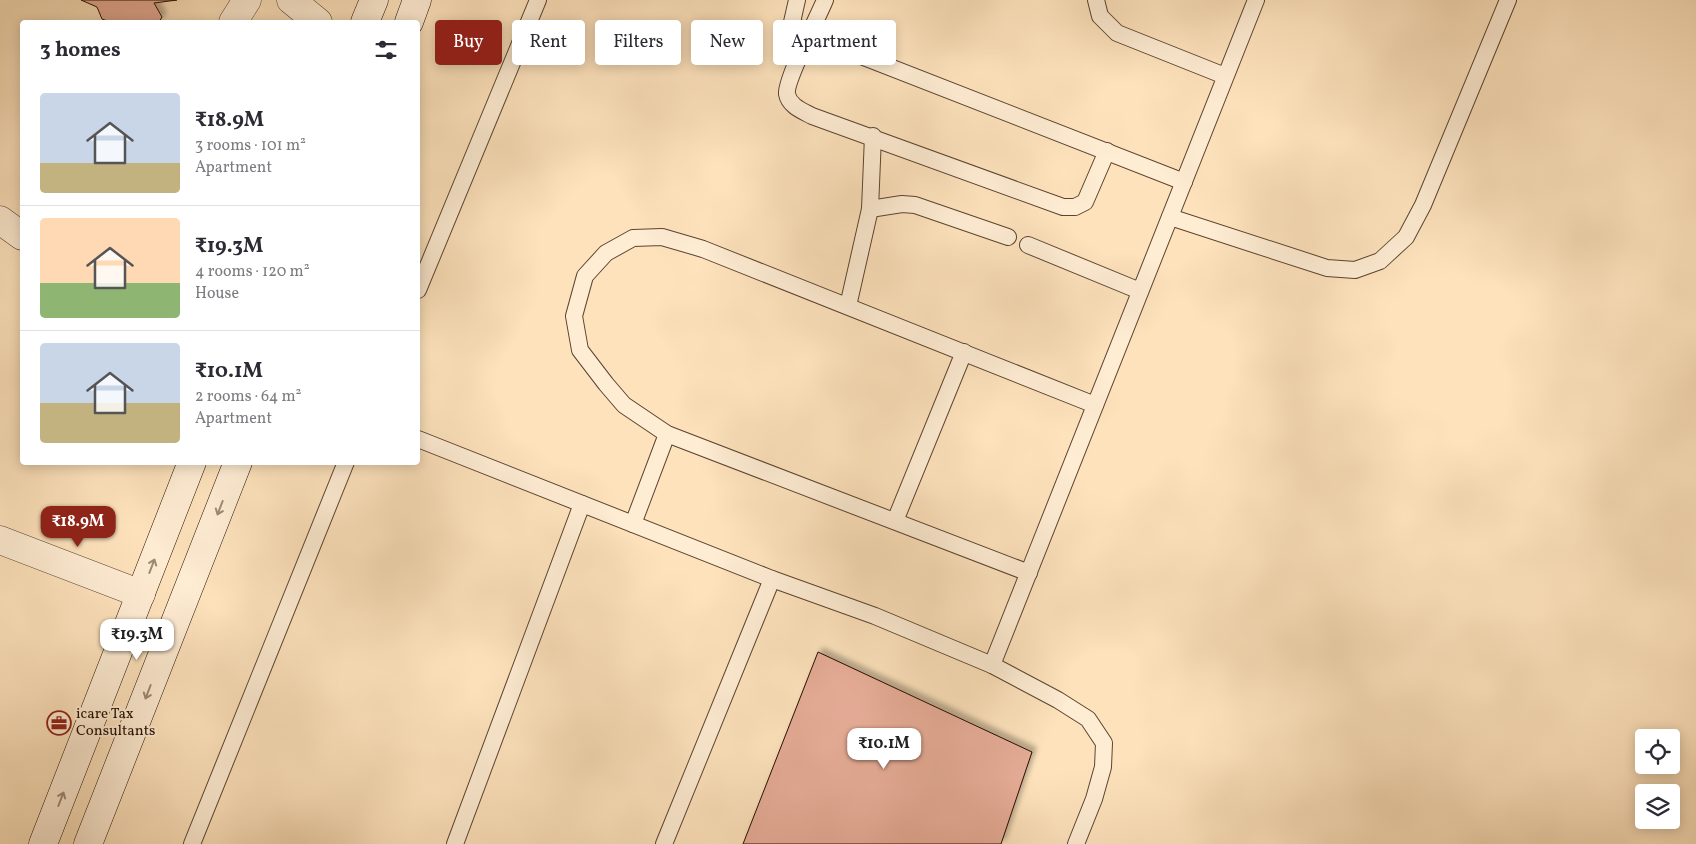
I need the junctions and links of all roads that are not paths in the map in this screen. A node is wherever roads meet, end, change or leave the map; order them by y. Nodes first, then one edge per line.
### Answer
1 (247, 0) edge
2 (291, 0) edge
3 (374, 0) edge
4 (417, 0) edge
5 (538, 0) edge
6 (797, 0) edge
7 (825, 0) edge
8 (1096, 0) edge
9 (1256, 0) edge
10 (1508, 0) edge
11 (234, 20) edge
12 (316, 20) edge
13 (366, 20) edge
14 (410, 20) edge
15 (792, 20) edge
16 (817, 20) edge
17 (796, 65) edge
18 (885, 65) edge
19 (1226, 76) junction
20 (873, 136) junction
21 (1107, 151) junction
22 (1184, 182) junction
23 (870, 209) junction
24 (1170, 217) junction
25 (0, 220) edge
26 (20, 235) edge
27 (1008, 237) dead end
28 (1028, 245) dead end
29 (420, 285) edge
30 (1140, 291) junction
31 (848, 306) junction
32 (964, 352) junction
33 (1096, 405) junction
34 (666, 434) junction
35 (420, 440) edge
36 (191, 465) edge
37 (237, 465) edge
38 (345, 465) edge
39 (582, 504) junction
40 (895, 521) junction
41 (633, 524) junction
42 (0, 540) edge
43 (1029, 572) junction
44 (772, 579) junction
45 (141, 594) junction
46 (992, 665) junction
47 (43, 844) edge
48 (88, 844) edge
49 (192, 844) edge
50 (455, 844) edge
51 (664, 844) edge
52 (1076, 844) edge

1 - 11 main road
2 - 12 main road
3 - 13 main road
4 - 14 main road
5 - 29 lane
6 - 15 lane
7 - 16 lane
8 - 19 lane
9 - 19 lane
10 - 24 lane
17 - 20 lane
18 - 21 lane
19 - 22 lane
20 - 21 lane
20 - 23 lane
21 - 22 lane
22 - 24 lane
23 - 27 lane
23 - 31 lane
24 - 30 lane
25 - 26 main road
28 - 30 lane
30 - 33 lane
31 - 32 lane
31 - 34 lane
32 - 33 lane
32 - 40 lane
33 - 43 lane
34 - 40 lane
34 - 41 lane
35 - 39 lane
45 -> 36 main road
37 -> 48 main road
38 - 49 lane
39 - 41 lane
39 - 50 lane
40 - 43 lane
41 - 44 lane
42 - 45 main road
43 - 46 lane
44 - 46 lane
44 - 51 lane
47 -> 45 main road
46 - 52 lane

